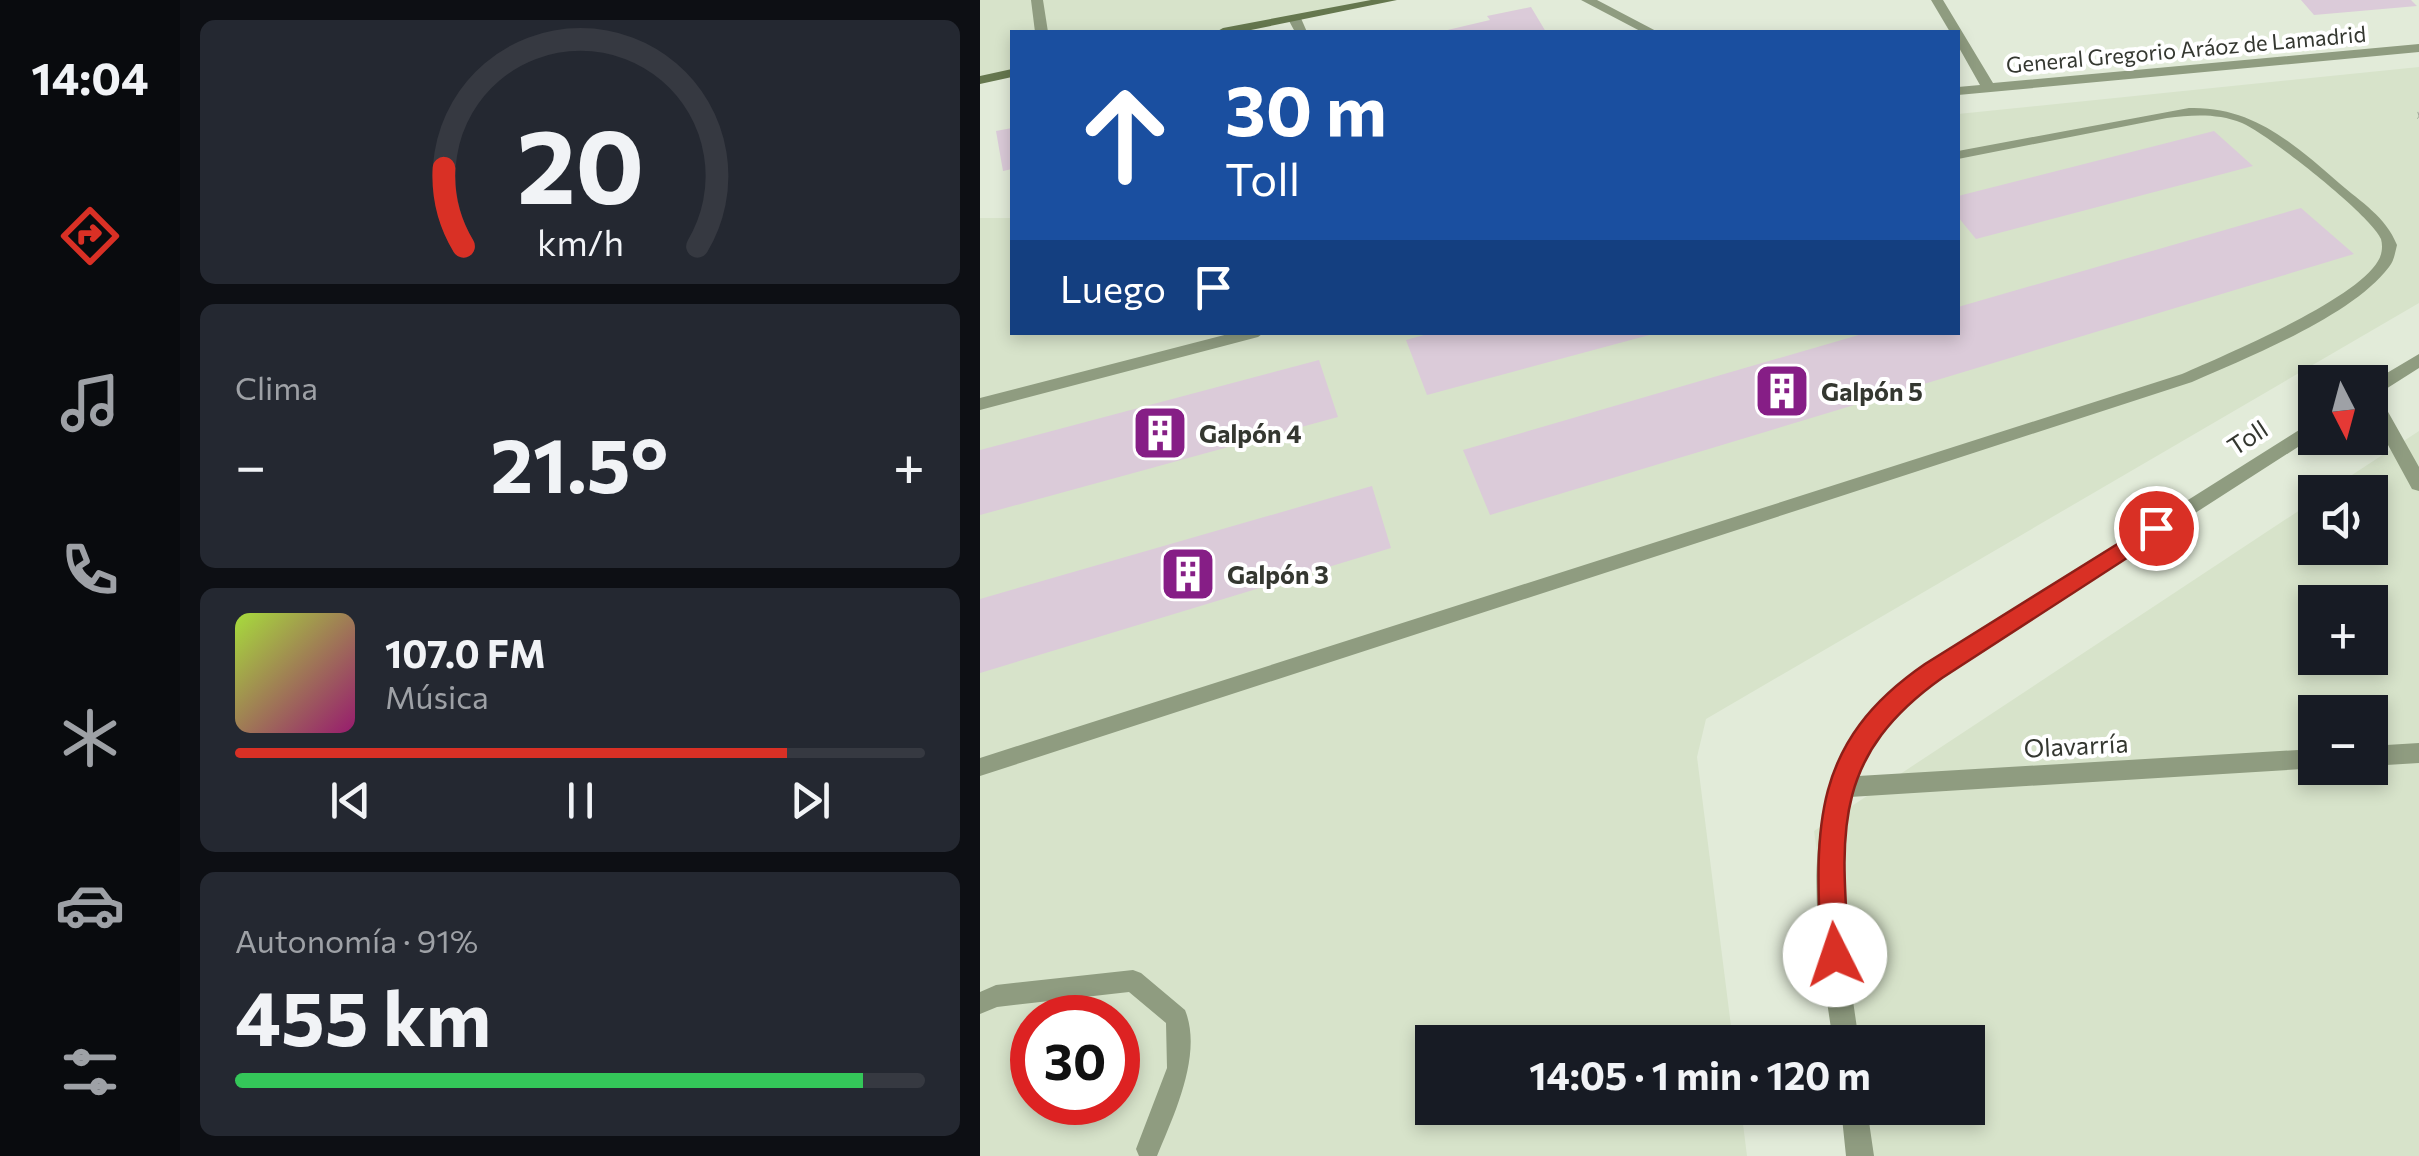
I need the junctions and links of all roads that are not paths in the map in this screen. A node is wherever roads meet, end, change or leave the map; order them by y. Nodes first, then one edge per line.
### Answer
1 (1037, 0) edge
2 (1390, 0) edge
3 (1588, 0) edge
4 (1937, 0) edge
5 (1298, 26) edge
6 (1042, 30) edge
7 (1248, 30) edge
8 (1646, 30) edge
9 (1955, 30) edge
10 (1960, 39) edge
11 (2419, 48) edge
12 (1010, 73) edge
13 (980, 80) edge
14 (1989, 88) junction
15 (1960, 91) edge
16 (1960, 155) edge
17 (1246, 335) edge
18 (2419, 360) edge
19 (2388, 382) edge
20 (980, 404) edge
21 (2388, 427) edge
22 (2298, 437) edge
23 (2419, 484) edge
24 (2419, 753) edge
25 (2388, 755) edge
26 (2298, 760) edge
27 (980, 767) edge
28 (1840, 787) junction
29 (980, 1004) edge
30 (1844, 1025) edge
31 (1856, 1125) edge
32 (1148, 1149) dead end
33 (1860, 1156) edge

1 - 6 street
2 - 5 main road
3 - 8 street
4 - 9 street
5 - 7 main road
10 - 14 street
11 - 14 street, General Gregorio Aráoz de Lamadrid
12 - 13 main road
14 - 15 street, General Gregorio Aráoz de Lamadrid
16 - 27 lane
17 - 20 lane
18 - 19 street
21 - 23 street
22 - 28 street, Toll
24 - 25 street
26 - 28 street, Olavarría
28 - 30 street, Toll
29 - 32 lane
31 - 33 street

